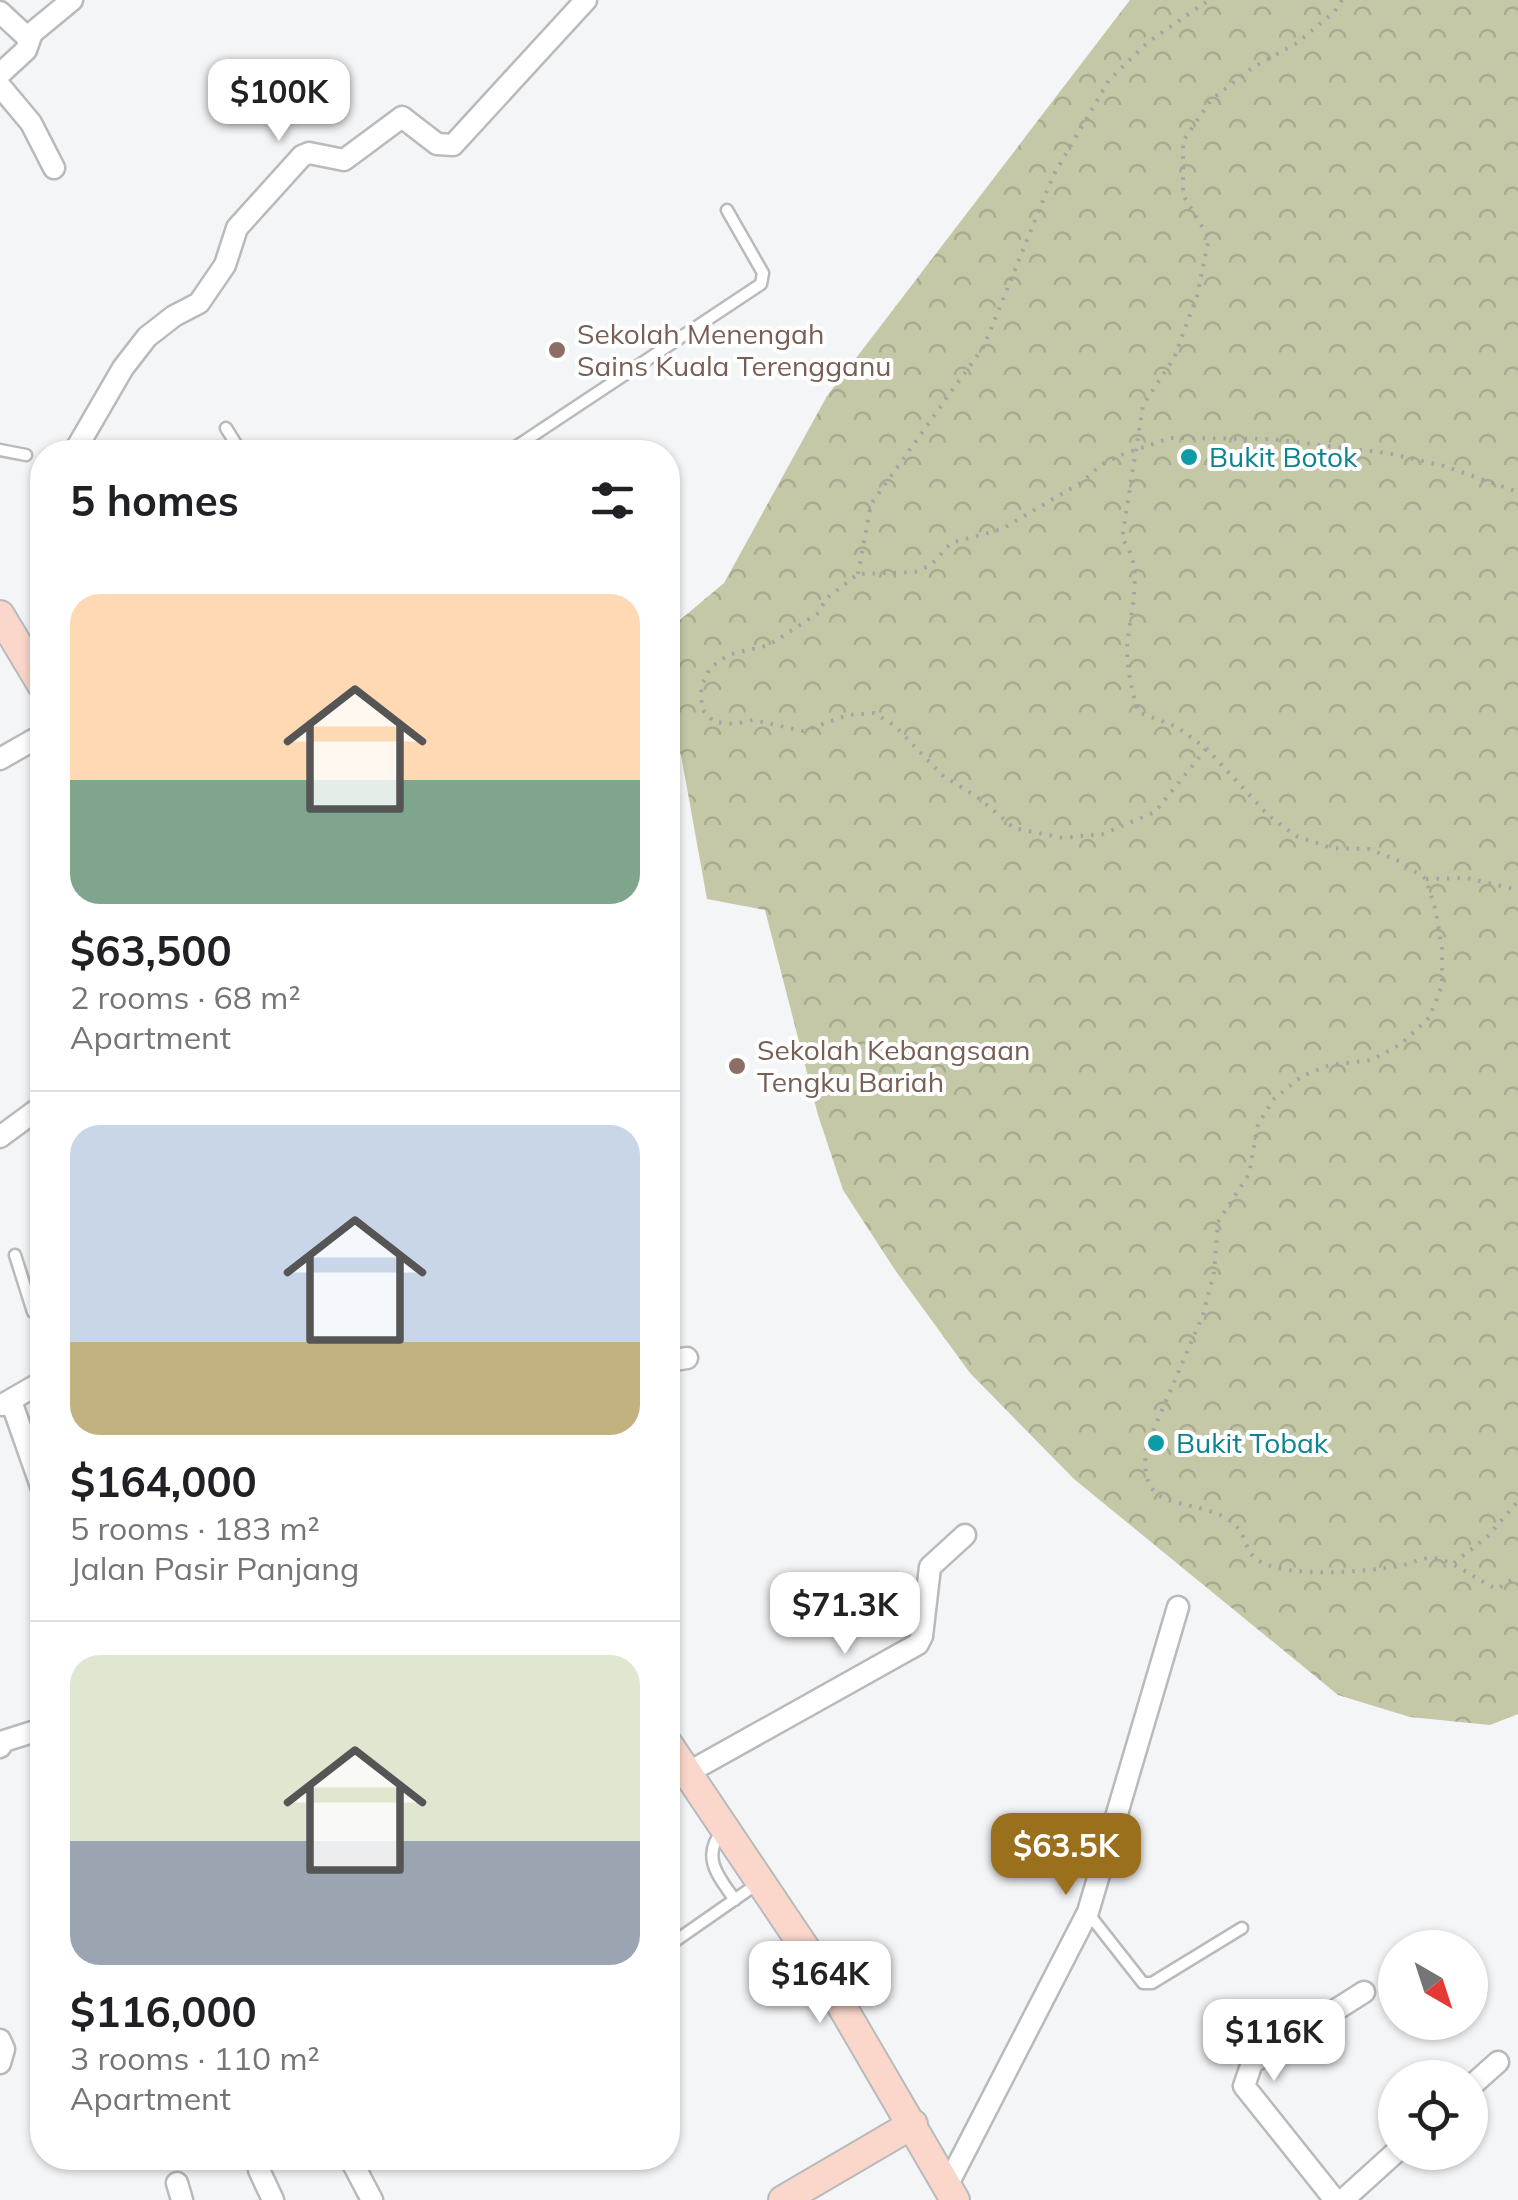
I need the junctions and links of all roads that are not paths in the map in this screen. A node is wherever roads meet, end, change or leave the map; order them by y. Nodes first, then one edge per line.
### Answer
1 (72, 0) edge
2 (573, 4) edge
3 (0, 12) edge
4 (28, 38) junction
5 (0, 74) edge
6 (0, 86) edge
7 (54, 168) dead end
8 (727, 210) dead end
9 (226, 428) dead end
10 (81, 440) edge
11 (234, 440) edge
12 (526, 440) edge
13 (0, 450) edge
14 (26, 455) dead end
15 (0, 615) edge
16 (30, 661) edge
17 (30, 742) edge
18 (0, 760) edge
19 (30, 1113) edge
20 (4, 1129) edge
21 (15, 1254) dead end
22 (30, 1305) edge
23 (30, 1389) edge
24 (6, 1404) edge
25 (30, 1461) edge
26 (965, 1535) dead end
27 (1178, 1607) dead end
28 (30, 1733) edge
29 (0, 1747) edge
30 (680, 1760) edge
31 (689, 1772) junction
32 (725, 1827) junction
33 (762, 1881) junction
34 (735, 1900) junction
35 (1088, 1912) junction
36 (1242, 1928) dead end
37 (680, 1938) edge
38 (1364, 1992) dead end
39 (0, 2040) edge
40 (1498, 2062) dead end
41 (0, 2063) edge
42 (1488, 2071) edge
43 (912, 2124) junction
44 (1378, 2169) edge
45 (259, 2170) edge
46 (356, 2170) edge
47 (951, 2193) edge
48 (273, 2200) edge
49 (372, 2200) edge
50 (783, 2200) edge
51 (1335, 2200) edge
52 (1344, 2200) edge

1 - 4 street
2 - 10 street
3 - 4 street
4 - 5 street
6 - 7 street
8 - 12 lane
9 - 11 lane
13 - 14 lane
15 - 16 main road
17 - 18 street
19 - 20 street
21 - 22 lane
23 - 24 street
24 - 25 street
26 - 31 street
27 - 35 street
28 - 29 street
30 - 31 main road
31 - 32 main road
32 - 33 main road
32 - 34 lane
33 - 34 lane
33 - 43 main road
34 - 37 lane
35 - 36 lane
35 - 47 street
38 - 51 street
39 - 41 street
40 - 42 street
43 - 47 main road
43 - 50 main road
44 - 52 street
45 - 48 street
46 - 49 street

